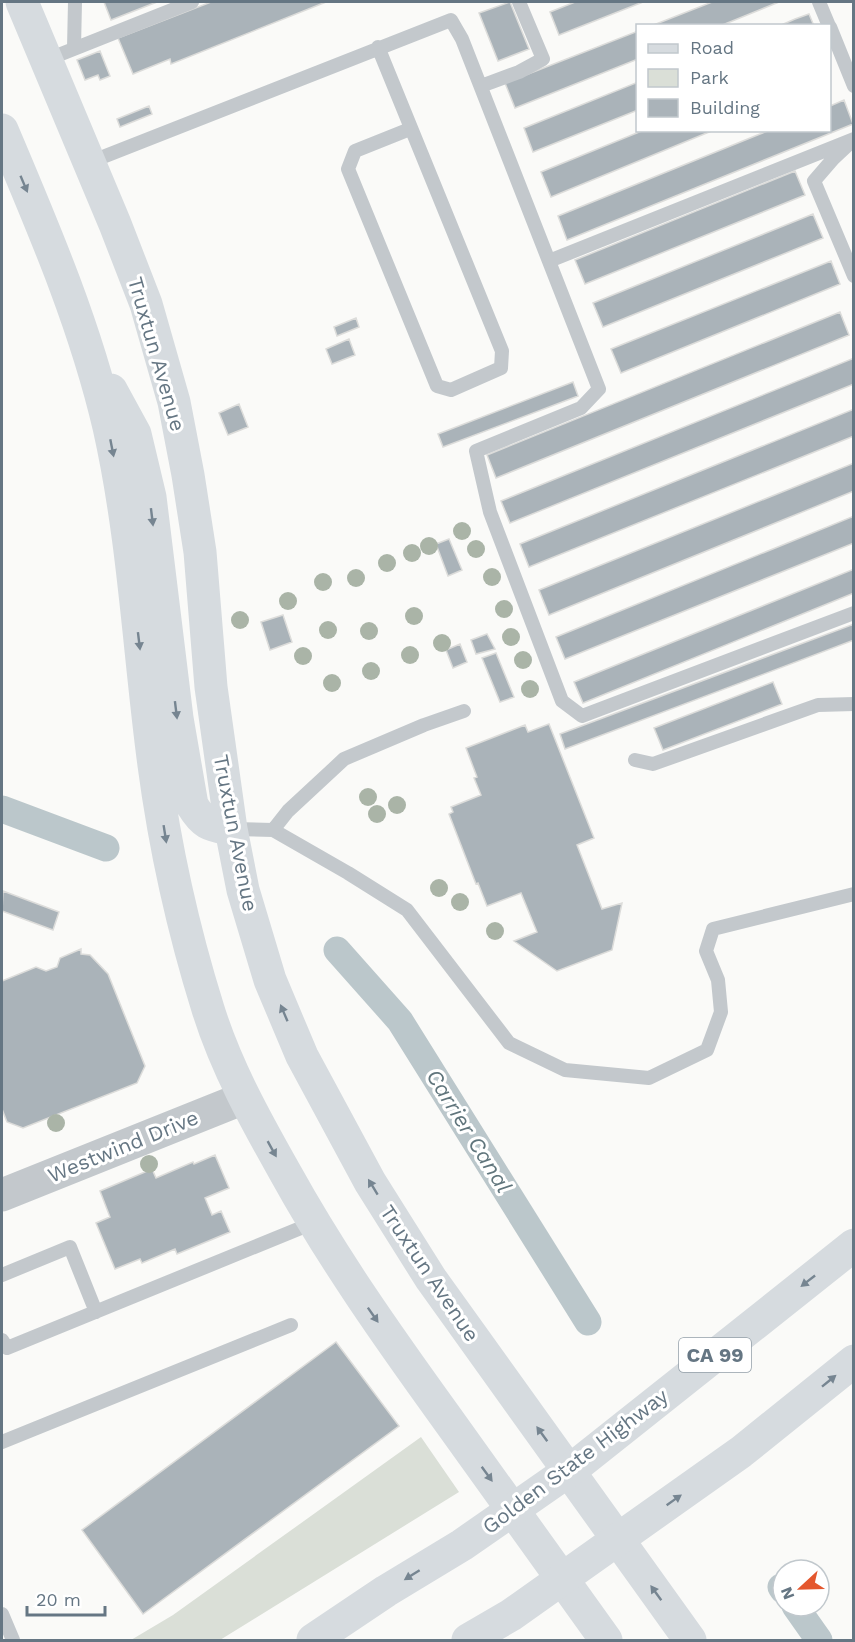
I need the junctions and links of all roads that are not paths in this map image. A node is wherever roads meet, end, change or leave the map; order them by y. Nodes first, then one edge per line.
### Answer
1 (22, 2) edge
2 (75, 2) edge
3 (192, 2) edge
4 (519, 2) edge
5 (819, 2) edge
6 (828, 24) edge
7 (831, 31) edge
8 (378, 47) junction
9 (60, 54) junction
10 (854, 86) edge
11 (481, 87) junction
12 (410, 129) junction
13 (2, 130) edge
14 (854, 139) edge
15 (90, 162) junction
16 (549, 261) junction
17 (854, 276) edge
18 (87, 346) junction
19 (854, 613) edge
20 (854, 704) edge
21 (464, 711) dead end
22 (635, 760) dead end
23 (231, 829) junction
24 (273, 830) junction
25 (854, 894) edge
26 (244, 1098) junction
27 (2, 1195) edge
28 (313, 1223) junction
29 (854, 1245) edge
30 (2, 1275) edge
31 (96, 1312) junction
32 (291, 1325) dead end
33 (2, 1340) edge
34 (854, 1361) edge
35 (2, 1442) edge
36 (2, 1614) edge
37 (13, 1641) edge
38 (313, 1641) edge
39 (468, 1641) edge
40 (606, 1641) edge
41 (690, 1641) edge

1 - 9 main road, Truxtun Avenue
2 - 9 lane
3 - 9 lane
4 - 11 lane
5 - 6 lane
7 - 10 lane
8 - 11 lane
8 - 12 lane
8 - 15 lane
9 - 15 main road, Truxtun Avenue
11 - 16 lane
12 - 12 lane
13 -> 18 main road
14 - 16 lane
14 - 17 lane
15 - 23 main road, Truxtun Avenue
16 - 19 lane
18 -> 23 main road
18 -> 26 main road
20 - 22 lane
21 - 24 lane
23 - 24 lane
41 -> 23 main road, Truxtun Avenue
24 - 25 lane
26 - 27 street, Westwind Drive
26 -> 28 main road
28 - 31 lane
28 -> 40 main road
29 -> 38 main road, Golden State Highway / CA 99
30 - 31 lane
31 - 33 lane
32 - 35 lane
39 -> 34 main road
36 - 37 lane

